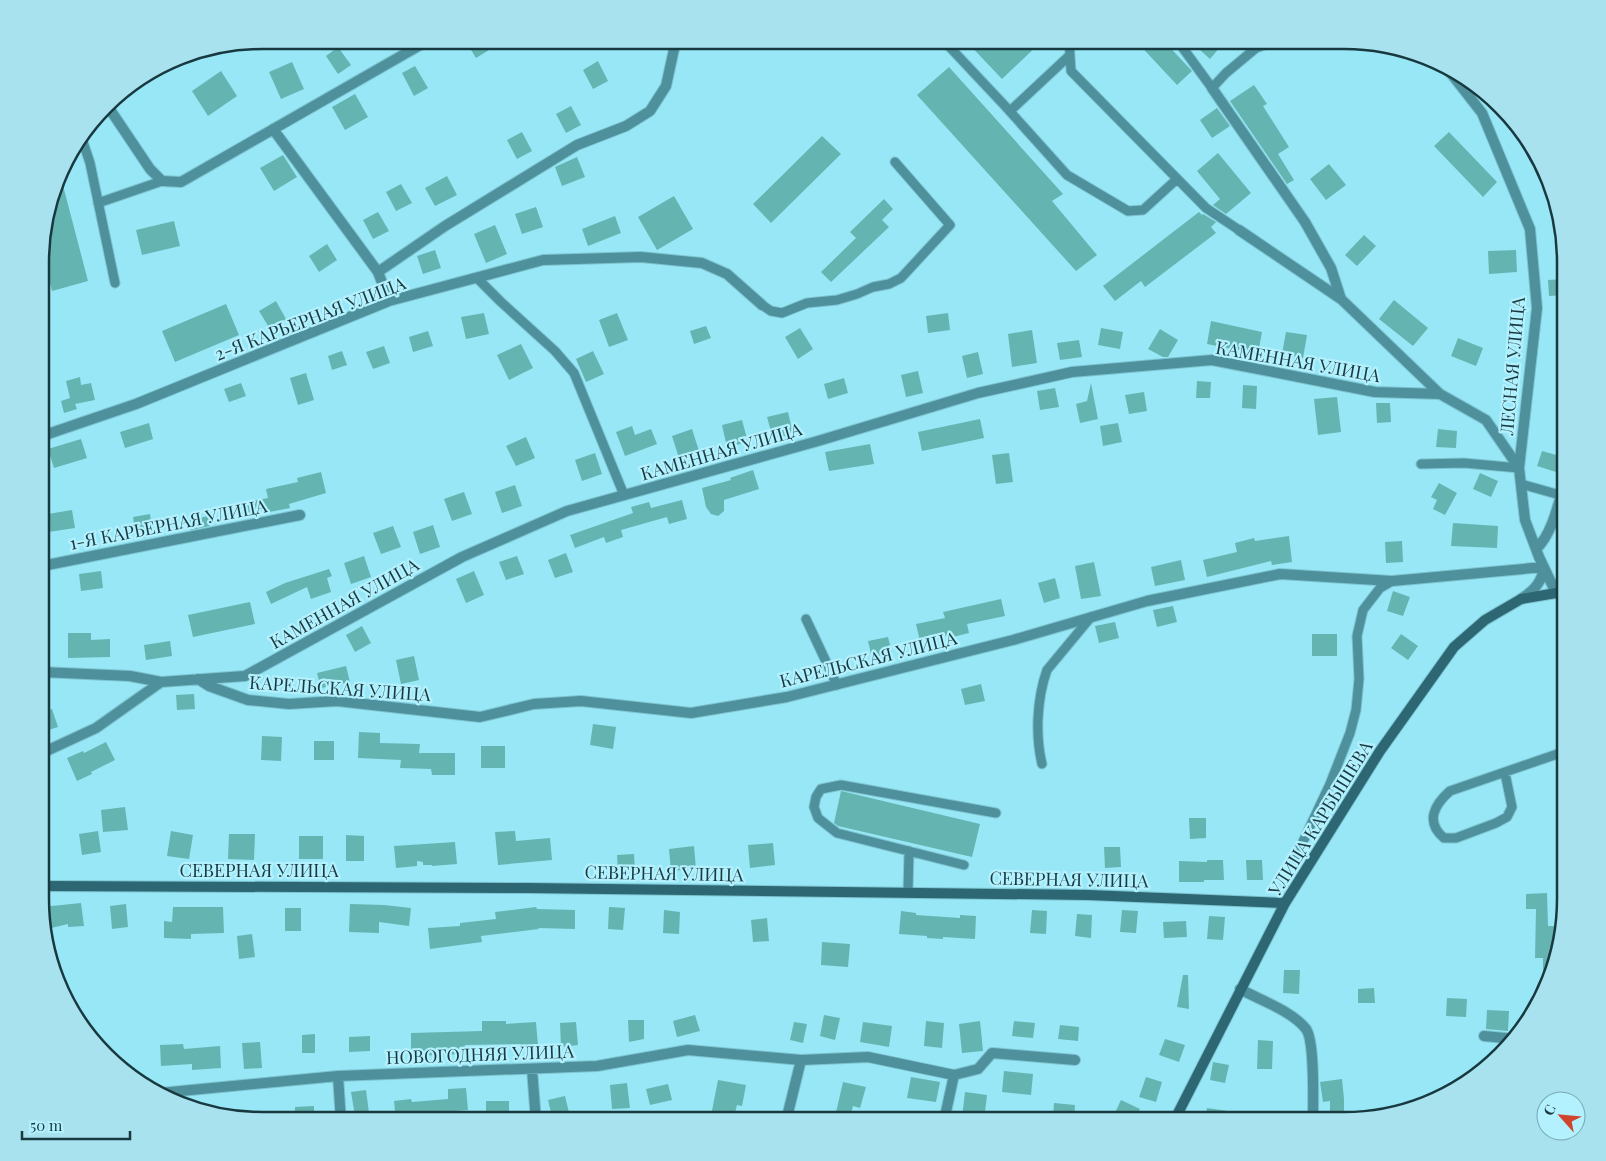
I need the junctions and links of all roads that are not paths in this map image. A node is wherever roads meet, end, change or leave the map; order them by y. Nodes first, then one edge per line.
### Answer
1 (413, 49) edge
2 (674, 49) edge
3 (951, 49) edge
4 (1070, 49) edge
5 (1184, 49) edge
6 (1255, 49) edge
7 (1070, 55) junction
8 (1457, 81) edge
9 (1212, 88) junction
10 (111, 111) edge
11 (1010, 111) junction
12 (273, 129) junction
13 (84, 145) edge
14 (896, 162) dead end
15 (1177, 179) junction
16 (162, 181) junction
17 (98, 203) junction
18 (1239, 230) joint
19 (378, 272) junction
20 (477, 278) junction
21 (115, 283) dead end
22 (1340, 299) junction
23 (389, 301) junction
24 (762, 305) joint
25 (1440, 394) junction
26 (49, 434) edge
27 (1421, 464) dead end
28 (1519, 468) junction
29 (1521, 484) junction
30 (1557, 494) edge
31 (624, 495) junction
32 (1557, 503) edge
33 (300, 515) dead end
34 (1536, 548) junction
35 (49, 565) edge
36 (1544, 567) junction
37 (1392, 581) junction
38 (1557, 588) edge
39 (1557, 594) edge
40 (1521, 599) junction
41 (1091, 617) junction
42 (806, 618) dead end
43 (49, 672) edge
44 (198, 679) junction
45 (161, 682) junction
46 (837, 684) junction
47 (49, 750) edge
48 (1557, 754) edge
49 (1042, 764) dead end
50 (1505, 773) junction
51 (996, 814) dead end
52 (909, 851) junction
53 (1293, 863) dead end
54 (964, 865) dead end
55 (49, 886) edge
56 (908, 892) junction
57 (1285, 903) junction
58 (1240, 989) junction
59 (1484, 1036) dead end
60 (1506, 1038) edge
61 (801, 1060) junction
62 (1076, 1060) dead end
63 (532, 1068) junction
64 (954, 1075) junction
65 (338, 1076) junction
66 (171, 1092) edge
67 (340, 1112) edge
68 (535, 1112) edge
69 (788, 1112) edge
70 (946, 1112) edge
71 (1178, 1112) edge
72 (1313, 1112) edge

1 - 12 street
2 - 19 street, 2-Я КАРЬЕРНАЯ УЛИЦА
3 - 11 lane
4 - 7 lane
5 - 9 lane
6 - 9 lane
7 - 11 lane
7 - 15 lane
8 - 28 street, ЛЕСНАЯ УЛИЦА
9 - 22 street
10 - 16 street
11 - 15 lane
12 - 16 street
12 - 19 street
13 - 17 lane
14 - 24 lane
15 - 18 lane
16 - 17 lane
17 - 21 lane
18 - 22 street
19 - 23 street
20 - 23 street, 2-Я КАРЬЕРНАЯ УЛИЦА
20 - 24 street, 2-Я КАРЬЕРНАЯ УЛИЦА
20 - 31 lane
22 - 25 street
23 - 26 street, 2-Я КАРЬЕРНАЯ УЛИЦА
25 - 28 street
25 - 31 street, КАМЕННАЯ УЛИЦА
27 - 28 lane
28 - 29 street, ЛЕСНАЯ УЛИЦА
29 - 30 lane
29 - 34 street, ЛЕСНАЯ УЛИЦА
31 - 44 street, КАМЕННАЯ УЛИЦА
32 - 34 street
33 - 35 street, 1-Я КАРЬЕРНАЯ УЛИЦА
34 - 36 street, ЛЕСНАЯ УЛИЦА
36 - 37 street, КАРЕЛЬСКАЯ УЛИЦА
36 - 38 street, ЛЕСНАЯ УЛИЦА
36 - 40 street
37 - 41 street, КАРЕЛЬСКАЯ УЛИЦА
37 - 53 lane
39 - 40 main road, УЛИЦА КАРБЫШЕВА
40 - 57 main road, УЛИЦА КАРБЫШЕВА
41 - 46 street, КАРЕЛЬСКАЯ УЛИЦА
41 - 49 lane
42 - 46 lane
43 - 45 street, КАМЕННАЯ УЛИЦА
44 - 45 street, КАМЕННАЯ УЛИЦА
44 - 46 street, КАРЕЛЬСКАЯ УЛИЦА
45 - 47 street
48 - 50 lane
50 - 50 lane
51 - 52 lane
52 - 54 lane
52 - 56 lane
55 - 56 main road, СЕВЕРНАЯ УЛИЦА
56 - 57 main road, СЕВЕРНАЯ УЛИЦА
57 - 58 main road, УЛИЦА КАРБЫШЕВА
58 - 71 main road, УЛИЦА КАРБЫШЕВА
58 - 72 street
59 - 60 street
61 - 63 street, НОВОГОДНЯЯ УЛИЦА
61 - 64 street, НОВОГОДНЯЯ УЛИЦА
61 - 69 street
62 - 64 street
63 - 65 street, НОВОГОДНЯЯ УЛИЦА
63 - 68 street
64 - 70 street
65 - 66 street, НОВОГОДНЯЯ УЛИЦА
65 - 67 street

